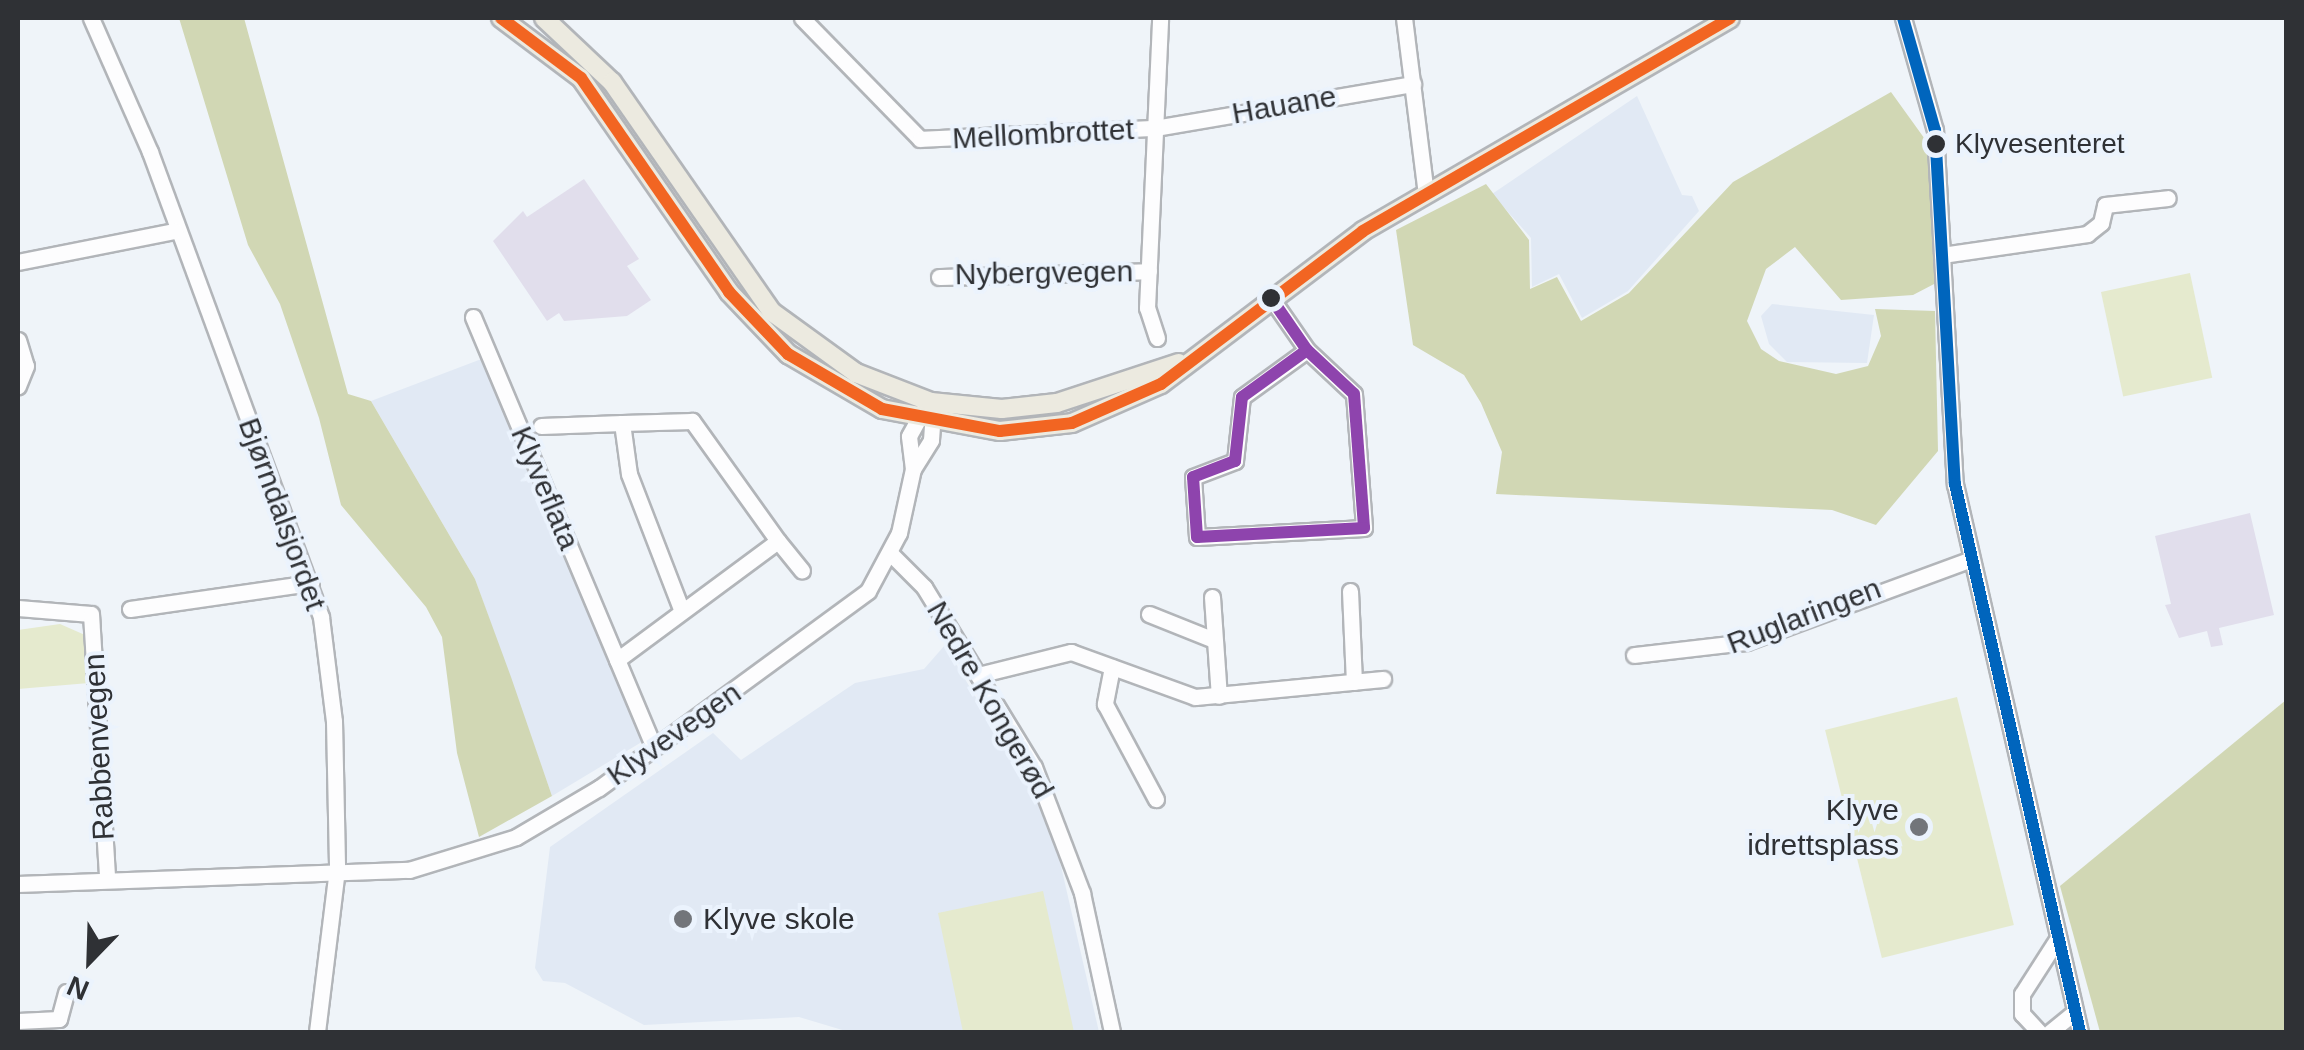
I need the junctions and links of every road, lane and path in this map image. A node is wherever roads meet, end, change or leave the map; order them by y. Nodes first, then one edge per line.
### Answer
1 (91, 18) edge
2 (500, 18) edge
3 (544, 18) edge
4 (802, 18) edge
5 (1160, 18) edge
6 (1404, 18) edge
7 (1730, 18) edge
8 (1904, 18) edge
9 (1413, 84) junction
10 (1155, 128) junction
11 (1426, 194) junction
12 (2168, 198) dead end
13 (175, 231) junction
14 (1942, 255) junction
15 (18, 262) edge
16 (1149, 270) junction
17 (939, 277) dead end
18 (1271, 298) junction
19 (473, 317) dead end
20 (1157, 338) dead end
21 (18, 340) edge
22 (1306, 350) junction
23 (1184, 361) junction
24 (18, 386) edge
25 (931, 402) junction
26 (913, 420) junction
27 (622, 424) junction
28 (935, 424) junction
29 (540, 426) dead end
30 (913, 468) junction
31 (778, 541) junction
32 (891, 554) junction
33 (1971, 559) junction
34 (802, 572) dead end
35 (311, 583) junction
36 (1350, 592) dead end
37 (1212, 597) dead end
38 (18, 608) edge
39 (130, 609) dead end
40 (682, 609) junction
41 (1149, 614) dead end
42 (1214, 640) junction
43 (1634, 655) dead end
44 (618, 660) junction
45 (1112, 667) junction
46 (982, 674) junction
47 (1382, 679) dead end
48 (1354, 682) junction
49 (1219, 696) junction
50 (654, 747) junction
51 (1156, 798) dead end
52 (338, 870) junction
53 (107, 879) junction
54 (18, 884) edge
55 (2058, 938) junction
56 (66, 992) dead end
57 (2075, 1012) junction
58 (18, 1021) edge
59 (318, 1032) edge
60 (1112, 1032) edge
61 (2038, 1032) edge
62 (2050, 1032) edge
63 (2080, 1032) edge

1 - 13 street, Bjørndalsjordet
2 - 26 main road
3 - 25 main road
4 - 10 street, Mellombrottet
5 - 10 street, Nybergvegen
6 - 9 street
7 - 11 main road
8 - 14 street
9 - 10 street, Hauane
9 - 11 street
10 - 16 street, Nybergvegen
11 - 18 main road
12 - 14 street
13 - 15 street
13 - 35 street, Bjørndalsjordet
14 - 33 street
16 - 17 street, Nybergvegen
16 - 20 street, Nybergvegen
18 - 22 street
18 - 23 main road
19 - 44 street, Klyveflata
21 - 24 street
22 - 22 street
23 - 25 main road
23 - 28 main road
25 - 26 street
25 - 28 street
26 - 28 main road
26 - 30 street, Klyvevegen
27 - 29 street, Klyveflata
27 - 31 street, Klyveflata
27 - 40 street
28 - 30 street, Klyvevegen
30 - 32 street, Klyvevegen
31 - 34 street
31 - 40 street
32 - 46 street, Nedre Kongerød
32 - 50 street, Klyvevegen
33 - 43 street, Ruglaringen
33 - 55 street
35 - 39 street
35 - 52 street, Bjørndalsjordet
36 - 48 street
37 - 42 street
38 - 53 street, Rabbenvegen
40 - 44 street
41 - 42 street
42 - 49 street
44 - 50 street, Klyveflata
45 - 46 street
45 - 49 street
45 - 51 street
46 - 60 street, Nedre Kongerød
47 - 48 street
48 - 49 street
50 - 52 street, Klyvevegen
52 - 53 street, Rabbenvegen
52 - 59 street, Bjørndalsjordet
53 - 54 street, Rabbenvegen
55 - 57 street
55 - 61 street
56 - 58 street
57 - 62 street
57 - 63 street

